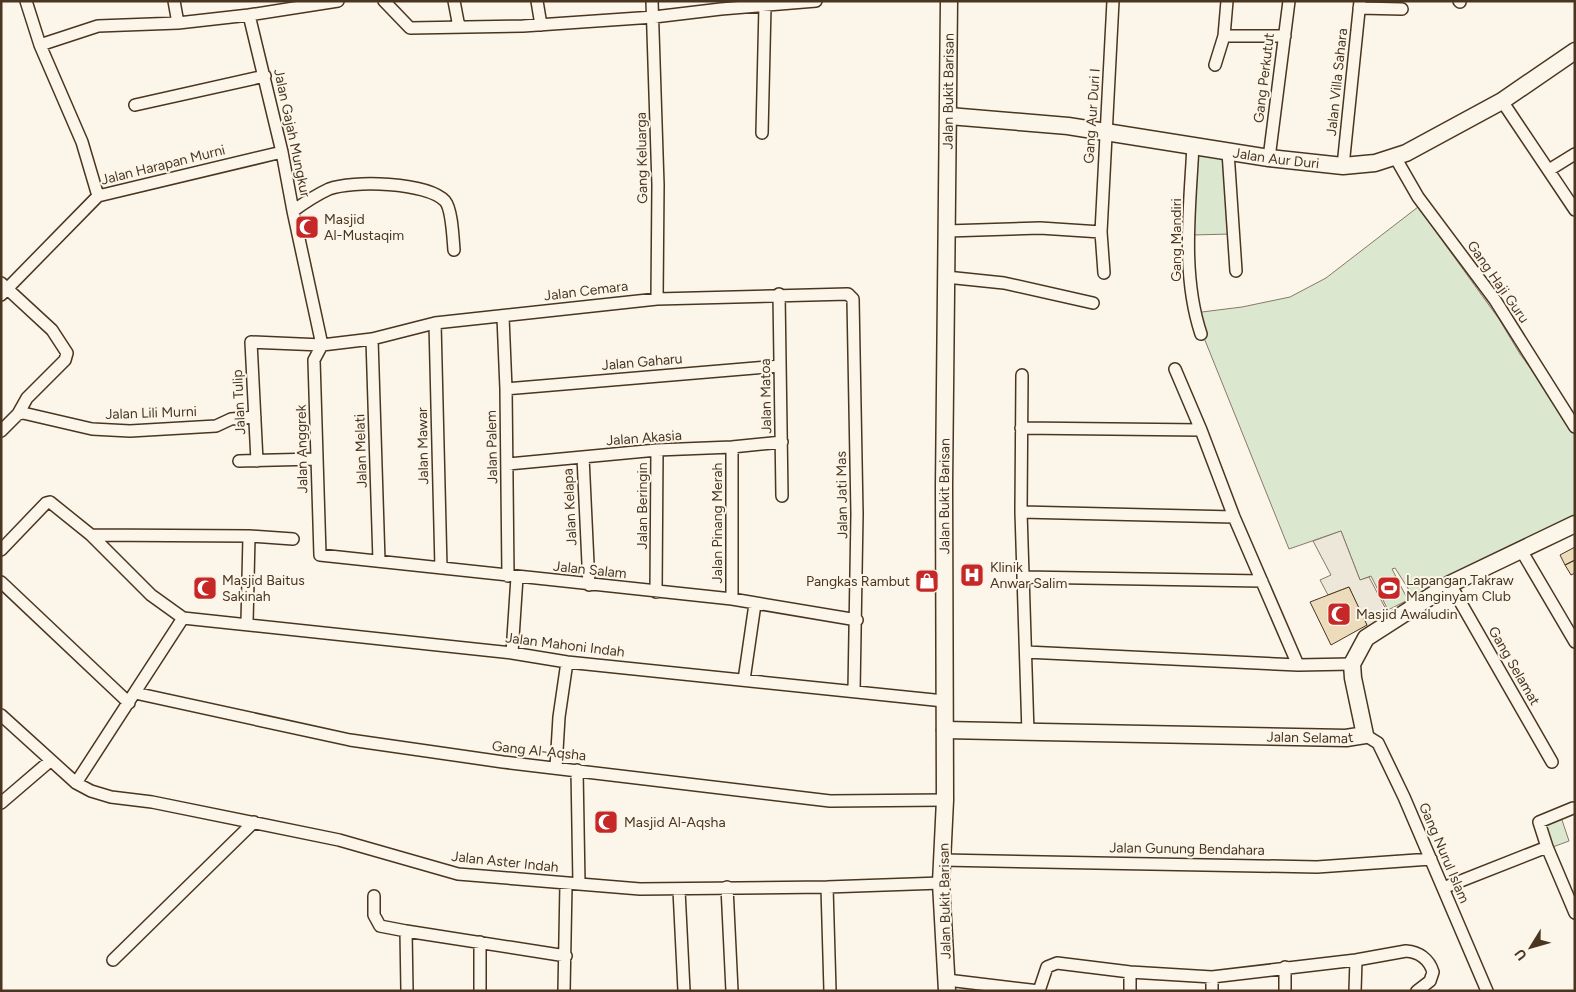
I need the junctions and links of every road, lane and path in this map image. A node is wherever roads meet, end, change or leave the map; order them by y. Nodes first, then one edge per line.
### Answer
1 (26, 1) edge
2 (174, 1) edge
3 (338, 1) edge
4 (384, 1) edge
5 (454, 1) edge
6 (537, 1) edge
7 (652, 1) edge
8 (816, 1) edge
9 (950, 1) edge
10 (1113, 1) edge
11 (1227, 1) edge
12 (1289, 1) edge
13 (1360, 4) edge
14 (765, 6) junction
15 (1402, 9) dead end
16 (249, 15) junction
17 (654, 18) junction
18 (178, 22) junction
19 (541, 25) junction
20 (459, 27) junction
21 (1224, 36) junction
22 (1285, 36) junction
23 (40, 45) junction
24 (1575, 51) edge
25 (1216, 65) dead end
26 (265, 76) junction
27 (1502, 101) junction
28 (135, 105) dead end
29 (949, 116) junction
30 (1104, 132) junction
31 (762, 134) dead end
32 (1193, 145) junction
33 (282, 152) junction
34 (1228, 152) junction
35 (1575, 154) edge
36 (1395, 157) junction
37 (1269, 158) junction
38 (1343, 166) junction
39 (1550, 170) junction
40 (98, 196) junction
41 (1575, 210) edge
42 (292, 211) junction
43 (946, 231) junction
44 (1101, 232) junction
45 (454, 250) dead end
46 (1236, 271) dead end
47 (1104, 273) dead end
48 (946, 277) junction
49 (3, 289) edge
50 (778, 294) junction
51 (657, 299) junction
52 (853, 299) joint
53 (1093, 302) dead end
54 (503, 317) junction
55 (435, 323) junction
56 (1201, 334) dead end
57 (372, 339) junction
58 (251, 342) joint
59 (322, 345) junction
60 (780, 366) junction
61 (1175, 369) dead end
62 (1022, 375) dead end
63 (506, 389) junction
64 (1570, 410) edge
65 (18, 414) junction
66 (255, 417) junction
67 (1575, 427) edge
68 (1021, 428) junction
69 (1201, 430) junction
70 (1, 431) edge
71 (782, 442) junction
72 (732, 448) junction
73 (657, 450) junction
74 (317, 458) junction
75 (583, 458) junction
76 (239, 461) dead end
77 (257, 461) junction
78 (508, 464) junction
79 (782, 496) dead end
80 (1021, 512) junction
81 (1234, 517) junction
82 (1575, 524) edge
83 (91, 535) junction
84 (249, 536) junction
85 (293, 539) dead end
86 (1, 550) edge
87 (1521, 550) junction
88 (320, 555) joint
89 (379, 561) junction
90 (441, 568) junction
91 (513, 576) junction
92 (1023, 577) junction
93 (1262, 580) junction
94 (1, 582) edge
95 (1450, 584) junction
96 (589, 585) junction
97 (656, 592) junction
98 (732, 599) junction
99 (755, 604) junction
100 (183, 618) junction
101 (857, 620) junction
102 (247, 623) junction
103 (1575, 642) edge
104 (1026, 652) junction
105 (512, 653) junction
106 (567, 662) junction
107 (1352, 664) junction
108 (1298, 665) junction
109 (744, 680) junction
110 (854, 691) junction
111 (132, 698) junction
112 (944, 701) junction
113 (1, 715) edge
114 (946, 730) junction
115 (1028, 733) junction
116 (1364, 735) junction
117 (50, 761) junction
118 (1552, 762) dead end
119 (556, 767) junction
120 (578, 770) junction
121 (76, 783) junction
122 (945, 800) junction
123 (1, 803) edge
124 (1573, 808) dead end
125 (254, 822) junction
126 (1547, 847) junction
127 (1431, 859) junction
128 (942, 860) junction
129 (942, 883) junction
130 (566, 884) junction
131 (579, 884) junction
132 (727, 887) junction
133 (827, 887) junction
134 (1443, 888) junction
135 (679, 890) junction
136 (374, 896) dead end
137 (1575, 913) edge
138 (406, 931) junction
139 (480, 942) junction
140 (566, 956) junction
141 (113, 960) dead end
142 (1356, 960) junction
143 (1284, 967) junction
144 (1130, 972) junction
145 (1212, 977) junction
146 (947, 985) edge
147 (407, 991) edge
148 (480, 991) edge
149 (564, 991) edge
150 (684, 991) edge
151 (732, 991) edge
152 (830, 991) edge
153 (1039, 991) edge
154 (1130, 991) edge
155 (1212, 991) edge
156 (1285, 991) edge
157 (1355, 991) edge
158 (1417, 991) edge
159 (1487, 991) edge

1 - 23 street
2 - 18 street
3 - 16 street
4 - 20 street
5 - 20 street
6 - 19 street
7 - 17 street, Gang Keluarga
8 - 14 street
9 - 29 street, Jalan Bukit Barisan
10 - 30 street, Gang Aur Duri I
11 - 21 street
12 - 22 street, Gang Perkutut
13 - 15 street
13 - 38 street, Jalan Villa Sahara
14 - 17 street
14 - 31 street
16 - 18 street
16 - 26 street, Jalan Gajah Mungkur
17 - 19 street
17 - 51 street, Gang Keluarga
18 - 23 street
19 - 20 street
21 - 22 street
21 - 25 street
22 - 37 street, Gang Perkutut
23 - 40 street
24 - 27 street, Jalan Aur Duri
26 - 28 street
26 - 33 street, Jalan Gajah Mungkur
27 - 36 street, Jalan Aur Duri
27 - 39 street
29 - 30 street, Jalan Aur Duri
29 - 43 street, Jalan Bukit Barisan
30 - 32 street, Jalan Aur Duri
30 - 44 street, Gang Aur Duri I
32 - 34 street, Jalan Aur Duri
32 - 56 street, Gang Mandiri
33 - 40 street, Jalan Harapan Murni
33 - 42 street, Jalan Gajah Mungkur
34 - 37 street, Jalan Aur Duri
34 - 46 street
35 - 39 street
36 - 38 street, Jalan Aur Duri
36 - 64 street, Gang Haji Guru
37 - 38 street, Jalan Aur Duri
39 - 41 street
40 - 49 street, Jalan Harapan Murni
42 - 45 street
42 - 59 street, Jalan Gajah Mungkur
43 - 44 street
43 - 48 street, Jalan Bukit Barisan
44 - 47 street, Gang Aur Duri I
48 - 53 street
48 - 112 street, Jalan Bukit Barisan
49 - 65 street
50 - 51 street, Jalan Cemara
50 - 52 street, Jalan Cemara
50 - 60 street, Jalan Matoa
51 - 54 street, Jalan Cemara
52 - 101 street, Jalan Jati Mas
54 - 55 street, Jalan Cemara
54 - 63 street, Jalan Palem
55 - 57 street, Jalan Cemara
55 - 90 street, Jalan Mawar
57 - 59 street, Jalan Cemara
57 - 89 street, Jalan Melati
58 - 59 street, Jalan Cemara
58 - 66 street, Jalan Tulip
59 - 74 street, Jalan Anggrek
60 - 63 street, Jalan Gaharu
60 - 71 street, Jalan Matoa
61 - 69 street
62 - 68 street
63 - 78 street, Jalan Palem
64 - 67 street, Gang Haji Guru
65 - 66 street, Jalan Lili Murni
65 - 70 street
66 - 77 street, Jalan Tulip
68 - 69 street
68 - 80 street
69 - 81 street
71 - 72 street, Jalan Akasia
71 - 79 street, Jalan Matoa
72 - 73 street, Jalan Akasia
72 - 98 street, Jalan Pinang Merah
73 - 75 street, Jalan Akasia
73 - 97 street, Jalan Beringin
74 - 77 street
74 - 88 street, Jalan Anggrek
75 - 78 street, Jalan Akasia
75 - 96 street, Jalan Kelapa
76 - 77 street
78 - 91 street, Jalan Palem
80 - 81 street
80 - 92 street
81 - 93 street
82 - 87 street
83 - 84 street
83 - 86 street
83 - 100 street
84 - 85 street
84 - 102 street
87 - 95 street
87 - 103 street
88 - 89 street, Jalan Salam
89 - 90 street, Jalan Salam
90 - 91 street, Jalan Salam
91 - 96 street, Jalan Salam
91 - 105 street, Jalan Palem
92 - 93 street
92 - 104 street
93 - 108 street
94 - 111 street
95 - 107 street
95 - 118 street, Gang Selamat
96 - 97 street, Jalan Salam
97 - 98 street, Jalan Salam
98 - 99 street, Jalan Salam
99 - 101 street, Jalan Salam
99 - 109 street
100 - 102 street, Jalan Mahoni Indah
100 - 111 street
101 - 110 street, Jalan Jati Mas
102 - 105 street, Jalan Mahoni Indah
104 - 108 street
104 - 115 street
105 - 106 street, Jalan Mahoni Indah
106 - 109 street, Jalan Mahoni Indah
106 - 119 street
107 - 108 street
107 - 116 street, Jalan Selamat
109 - 110 street, Jalan Mahoni Indah
110 - 112 street, Jalan Mahoni Indah
111 - 119 street, Gang Al-Aqsha
111 - 121 street
112 - 114 street, Jalan Bukit Barisan
113 - 117 street, Jalan Aster Indah
114 - 115 street, Jalan Selamat
114 - 122 street, Jalan Bukit Barisan
115 - 116 street, Jalan Selamat
116 - 127 street, Gang Nurul Islam
117 - 121 street, Jalan Aster Indah
117 - 123 street
119 - 120 street, Gang Al-Aqsha
120 - 122 street, Gang Al-Aqsha
120 - 131 street
121 - 125 street, Jalan Aster Indah
122 - 128 street, Jalan Bukit Barisan
124 - 126 street
125 - 130 street, Jalan Aster Indah
125 - 141 street
126 - 134 street
126 - 137 street
127 - 128 street, Jalan Gunung Bendahara
127 - 134 street, Gang Nurul Islam
128 - 129 street, Jalan Bukit Barisan
129 - 133 street, Jalan Aster Indah
129 - 146 street, Jalan Bukit Barisan
130 - 131 street, Jalan Aster Indah
130 - 140 street
131 - 135 street, Jalan Aster Indah
132 - 133 street, Jalan Aster Indah
132 - 135 street, Jalan Aster Indah
132 - 151 street
133 - 152 street
134 - 159 street, Gang Nurul Islam
135 - 150 street
136 - 138 street
138 - 139 street
138 - 147 street
139 - 140 street
139 - 148 street
140 - 149 street
142 - 143 street
142 - 157 street
142 - 158 street
143 - 145 street
143 - 156 street
144 - 145 street
144 - 153 street
144 - 154 street
145 - 155 street
146 - 153 street

